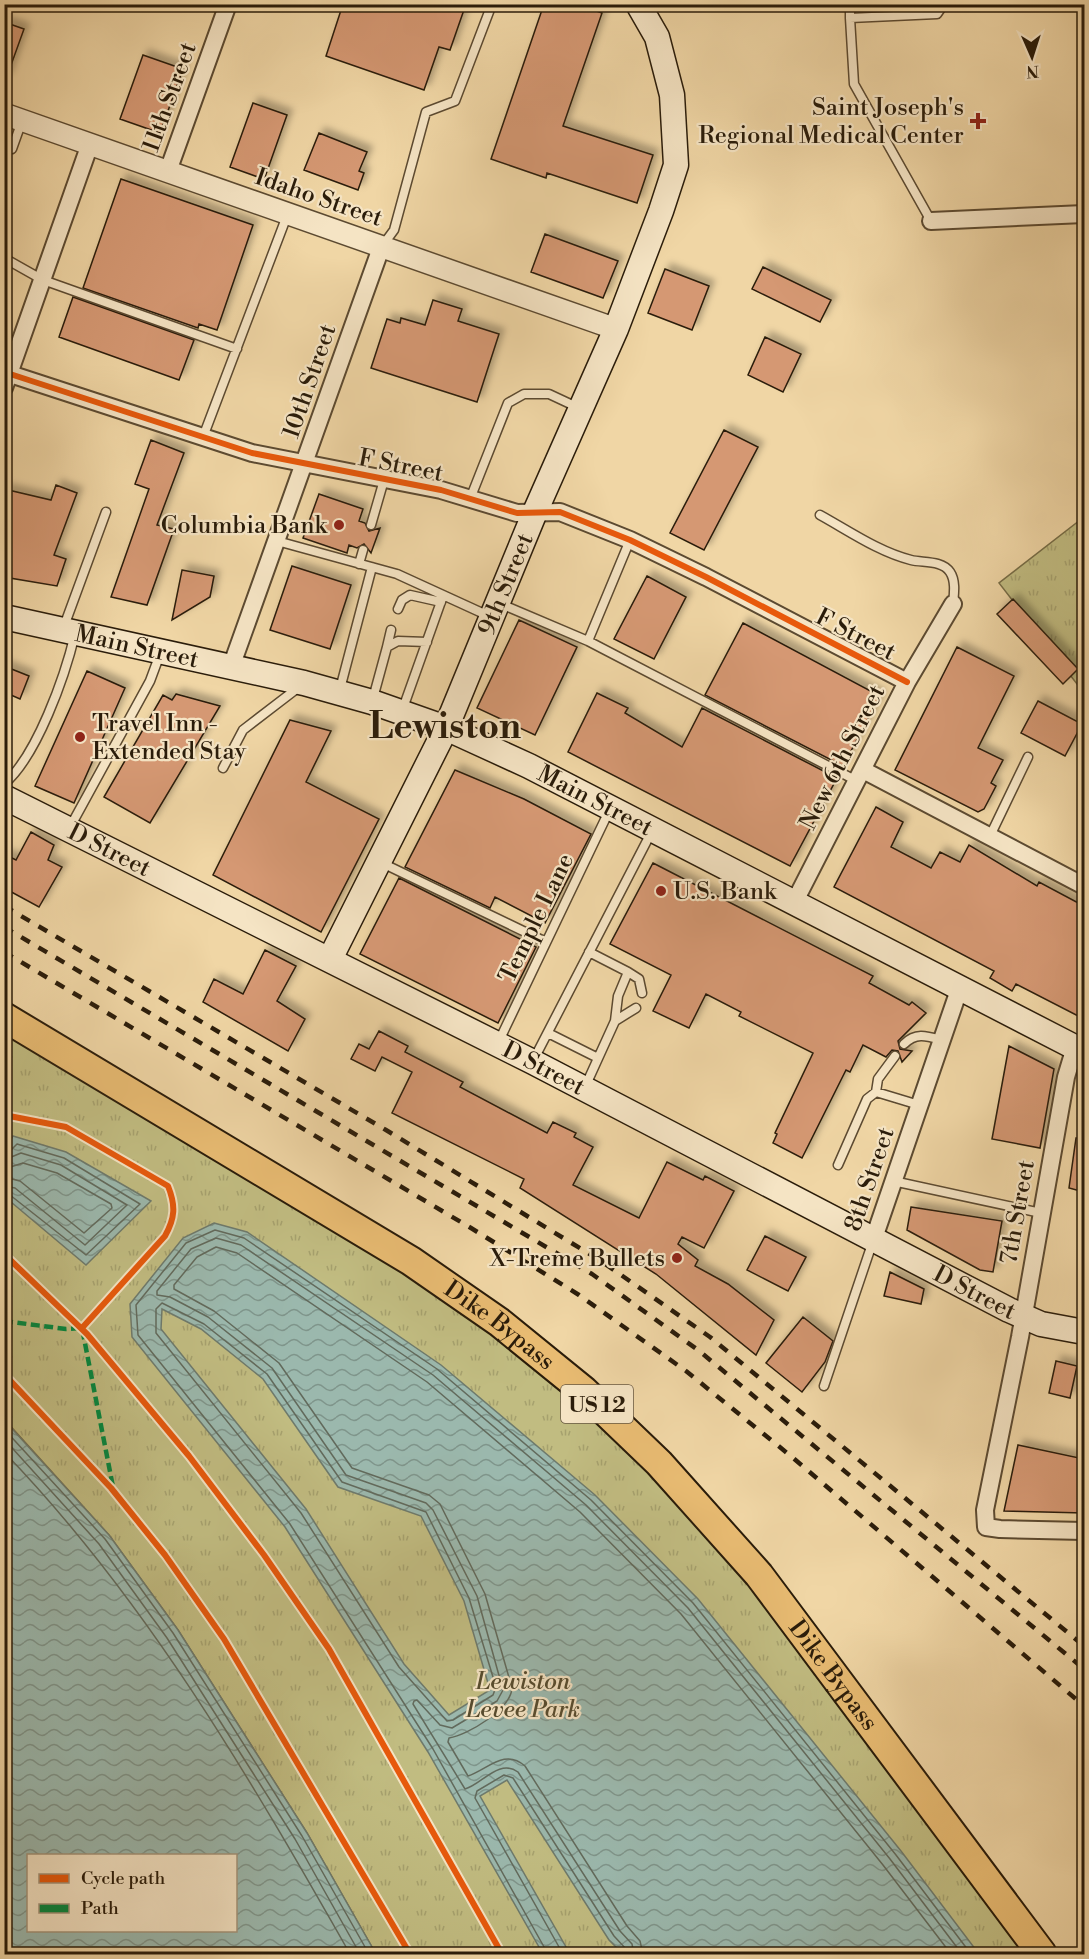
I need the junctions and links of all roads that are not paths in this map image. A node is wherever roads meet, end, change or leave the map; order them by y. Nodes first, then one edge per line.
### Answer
1 (228, 4) edge
2 (492, 4) edge
3 (638, 4) edge
4 (850, 4) edge
5 (944, 4) edge
6 (850, 18) junction
7 (13, 117) edge
8 (90, 144) junction
9 (12, 149) dead end
10 (168, 171) junction
11 (288, 213) junction
12 (1084, 214) edge
13 (931, 221) joint
14 (382, 245) junction
15 (4, 258) edge
16 (43, 280) junction
17 (616, 329) junction
18 (237, 349) junction
19 (6, 378) edge
20 (581, 409) junction
21 (203, 437) junction
22 (304, 465) junction
23 (384, 480) junction
24 (470, 499) junction
25 (105, 512) dead end
26 (535, 512) junction
27 (820, 515) dead end
28 (371, 525) dead end
29 (630, 540) junction
30 (277, 541) junction
31 (363, 550) dead end
32 (359, 564) junction
33 (372, 567) junction
34 (442, 599) junction
35 (952, 604) joint
36 (398, 609) dead end
37 (495, 610) junction
38 (4, 617) edge
39 (4, 629) edge
40 (391, 630) dead end
41 (69, 631) junction
42 (588, 641) junction
43 (427, 642) junction
44 (387, 648) junction
45 (161, 651) junction
46 (231, 667) junction
47 (907, 681) junction
48 (304, 683) junction
49 (339, 693) junction
50 (372, 702) junction
51 (402, 712) junction
52 (446, 728) junction
53 (1028, 757) dead end
54 (224, 768) dead end
55 (860, 776) junction
56 (4, 783) edge
57 (4, 797) edge
58 (610, 808) junction
59 (69, 829) junction
60 (653, 829) junction
61 (990, 836) junction
62 (379, 861) junction
63 (1084, 886) edge
64 (795, 901) junction
65 (546, 942) junction
66 (589, 952) junction
67 (330, 959) junction
68 (628, 972) junction
69 (960, 987) junction
70 (642, 993) dead end
71 (636, 1008) dead end
72 (4, 1017) edge
73 (615, 1021) junction
74 (548, 1033) junction
75 (941, 1040) junction
76 (497, 1044) junction
77 (904, 1044) dead end
78 (1080, 1050) edge
79 (895, 1056) dead end
80 (598, 1058) junction
81 (532, 1062) junction
82 (584, 1089) junction
83 (876, 1092) junction
84 (919, 1105) junction
85 (838, 1165) dead end
86 (893, 1181) junction
87 (1041, 1213) junction
88 (874, 1238) junction
89 (1024, 1317) junction
90 (1084, 1332) edge
91 (824, 1386) dead end
92 (1084, 1531) edge
93 (1042, 1954) edge

1 - 10 street, 11th Street
2 - 14 lane
3 - 17 main road, 9th Street
4 - 6 lane
5 - 6 lane
6 - 13 lane
7 - 8 street, Idaho Street
7 - 9 lane
8 - 10 street, Idaho Street
8 - 16 street
10 - 11 street, Idaho Street
11 - 14 street, Idaho Street
11 - 18 lane
12 - 13 street
14 - 17 street, Idaho Street
14 - 22 street, 10th Street
15 - 16 lane
16 - 18 lane
16 - 19 street
17 - 20 main road, 9th Street
18 - 21 lane
19 - 21 street, F Street
20 - 24 lane
20 - 26 main road, 9th Street
21 - 22 street, F Street
22 - 23 street, F Street
22 - 30 street, 10th Street
23 - 24 street, F Street
23 - 28 lane
24 - 26 street, F Street
25 - 41 lane
26 - 29 street, F Street
26 - 37 main road, 9th Street
27 - 35 lane
29 - 42 lane
29 - 47 street, F Street
30 - 32 lane
30 - 46 street, 10th Street
31 - 32 lane
32 - 33 lane
33 - 34 lane
33 - 49 lane
34 - 36 lane
34 - 37 lane
34 - 43 lane
35 - 47 street, New 6th Street
37 - 42 lane
37 - 52 main road, 9th Street
38 - 41 main road, Main Street
39 - 41 main road
40 - 44 lane
41 - 45 main road, Main Street
41 - 56 lane
42 - 55 lane
43 - 44 lane
43 - 51 lane
44 - 50 lane
45 - 46 main road, Main Street
45 - 59 lane
46 - 48 main road, Main Street
47 - 55 street, New 6th Street
48 - 49 main road, Main Street
48 - 54 lane
49 - 50 main road, Main Street
50 - 51 main road, Main Street
51 - 52 main road, Main Street
52 - 58 main road, Main Street
52 - 62 main road, 9th Street
53 - 61 lane
55 - 61 street
55 - 64 street, New 6th Street
57 - 59 main road, D Street
58 - 60 main road, Main Street
58 - 65 lane, Temple Lane
59 - 67 main road, D Street
60 - 64 main road, Main Street
60 - 66 lane
61 - 63 street
62 - 65 lane
62 - 67 main road, 9th Street
64 - 69 main road, Main Street
65 - 76 lane, Temple Lane
66 - 68 lane
66 - 74 lane
67 - 76 main road, D Street
68 - 70 lane
68 - 73 lane
69 - 75 street, 8th Street
69 - 78 main road, Main Street
71 - 73 lane
72 - 93 highway, Dike Bypass / US 12
73 - 80 lane
74 - 80 lane
74 - 81 lane
75 - 77 lane
75 - 84 street, 8th Street
76 - 81 main road, D Street
78 - 87 street, 7th Street
79 - 83 lane
80 - 82 lane
81 - 82 main road, D Street
82 - 88 main road, D Street
83 - 84 lane
83 - 85 lane
84 - 86 street, 8th Street
86 - 87 lane
86 - 88 street, 8th Street
87 - 89 street, 7th Street
88 - 89 main road, D Street
88 - 91 lane, 8th Street
89 - 90 main road, D Street
89 - 92 street, 7th Street

